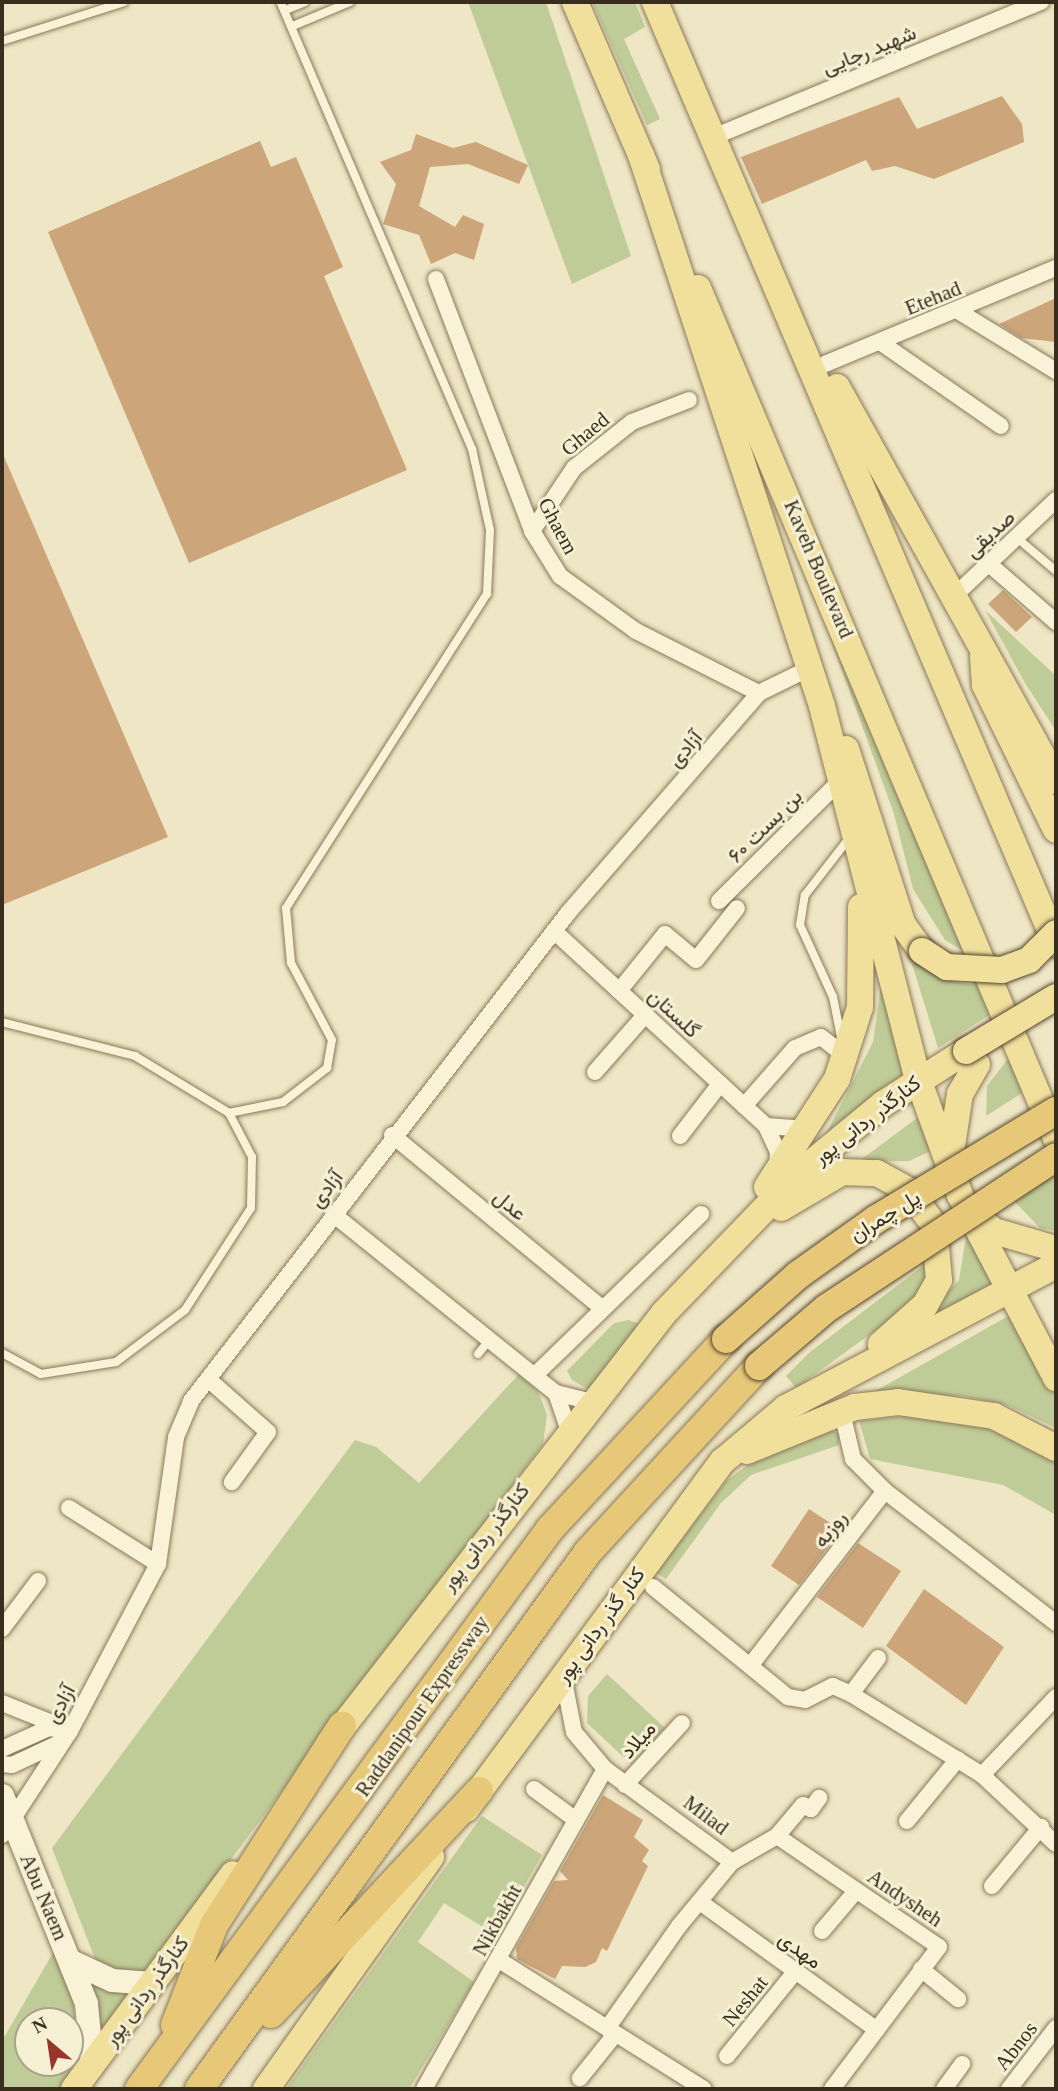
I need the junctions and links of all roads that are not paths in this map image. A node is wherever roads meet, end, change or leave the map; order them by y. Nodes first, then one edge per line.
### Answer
1 (124, 2) edge
2 (280, 2) edge
3 (304, 2) edge
4 (350, 2) edge
5 (575, 2) edge
6 (655, 2) edge
7 (1041, 2) edge
8 (288, 9) junction
9 (295, 25) junction
10 (2, 41) edge
11 (713, 137) junction
12 (641, 155) junction
13 (1056, 268) edge
14 (771, 270) junction
15 (436, 279) dead end
16 (958, 311) junction
17 (880, 342) junction
18 (825, 364) junction
19 (1056, 371) edge
20 (689, 400) dead end
21 (1001, 426) dead end
22 (1056, 500) edge
23 (532, 531) junction
24 (1017, 538) junction
25 (989, 564) junction
26 (1056, 571) edge
27 (951, 598) junction
28 (1056, 622) edge
29 (983, 657) junction
30 (810, 668) junction
31 (759, 693) junction
32 (1012, 697) junction
33 (1056, 745) edge
34 (841, 780) junction
35 (1056, 781) edge
36 (1056, 830) edge
37 (855, 831) junction
38 (719, 901) dead end
39 (737, 908) dead end
40 (554, 931) junction
41 (1056, 933) edge
42 (1056, 944) edge
43 (619, 991) junction
44 (1053, 1000) edge
45 (645, 1015) junction
46 (2, 1022) edge
47 (845, 1055) junction
48 (972, 1058) junction
49 (596, 1072) dead end
50 (918, 1079) junction
51 (720, 1084) junction
52 (744, 1106) junction
53 (1056, 1111) edge
54 (229, 1113) junction
55 (766, 1126) junction
56 (807, 1129) junction
57 (392, 1135) junction
58 (680, 1136) dead end
59 (1056, 1138) edge
60 (1056, 1157) edge
61 (949, 1166) junction
62 (777, 1173) junction
63 (965, 1206) junction
64 (333, 1214) junction
65 (701, 1214) dead end
66 (1050, 1260) edge
67 (1008, 1292) junction
68 (601, 1307) junction
69 (664, 1312) junction
70 (490, 1339) junction
71 (726, 1339) joint
72 (2, 1353) edge
73 (478, 1354) dead end
74 (759, 1366) joint
75 (536, 1374) junction
76 (1056, 1378) edge
77 (208, 1379) junction
78 (556, 1392) junction
79 (592, 1402) junction
80 (786, 1408) junction
81 (842, 1412) junction
82 (569, 1431) junction
83 (1056, 1448) edge
84 (723, 1461) junction
85 (232, 1482) dead end
86 (885, 1491) junction
87 (69, 1508) dead end
88 (158, 1564) junction
89 (38, 1581) dead end
90 (653, 1587) dead end
91 (1056, 1623) edge
92 (2, 1629) edge
93 (878, 1658) dead end
94 (750, 1666) junction
95 (563, 1676) junction
96 (851, 1693) junction
97 (1056, 1697) edge
98 (2, 1703) edge
99 (682, 1723) dead end
100 (342, 1726) junction
101 (70, 1731) junction
102 (2, 1749) edge
103 (958, 1759) junction
104 (2, 1764) edge
105 (605, 1769) junction
106 (982, 1775) junction
107 (625, 1785) junction
108 (534, 1789) dead end
109 (479, 1791) junction
110 (2, 1795) edge
111 (819, 1798) dead end
112 (576, 1820) junction
113 (907, 1821) dead end
114 (1041, 1827) junction
115 (7, 1829) edge
116 (777, 1836) junction
117 (1056, 1844) edge
118 (732, 1862) junction
119 (992, 1886) dead end
120 (856, 1891) junction
121 (700, 1902) junction
122 (822, 1931) dead end
123 (499, 1959) junction
124 (71, 1961) junction
125 (921, 1969) junction
126 (795, 1972) junction
127 (152, 1983) junction
128 (958, 1998) dead end
129 (608, 2027) junction
130 (1056, 2028) edge
131 (877, 2031) junction
132 (727, 2056) dead end
133 (162, 2057) junction
134 (962, 2064) dead end
135 (92, 2066) junction
136 (580, 2078) dead end
137 (200, 2088) edge
138 (701, 2088) edge
139 (951, 2088) edge
140 (74, 2089) edge
141 (139, 2089) edge
142 (266, 2089) edge
143 (424, 2089) edge
144 (832, 2089) edge
145 (1009, 2089) edge

1 - 10 lane
2 - 8 lane
3 - 8 lane
4 - 9 lane
5 - 12 main road, Kaveh Boulevard
6 - 11 main road
7 - 11 street, شهید رجایی
8 - 9 lane
9 - 54 lane
11 - 14 main road
12 - 30 main road
12 - 59 main road, Kaveh Boulevard
13 - 16 street, Etehad
14 - 18 main road
14 - 42 main road
15 - 23 street, Ghaem
16 - 17 street, Etehad
16 - 19 street
17 - 18 street, Etehad
17 - 21 street
18 - 27 main road
20 - 23 street, Ghaed
22 - 24 street, صدیقی
23 - 31 street, Ghaem
24 - 25 street, صدیقی
24 - 26 lane
25 - 27 street, صدیقی
25 - 28 street
27 - 29 main road
29 - 32 main road
29 - 36 main road
30 - 31 street, آزادی
30 - 34 main road
30 - 41 main road, bridge
31 - 40 street, آزادی
32 - 33 main road
32 - 35 main road
34 - 37 main road
34 - 38 street, بن بست ۶۰
37 - 47 main road
37 - 47 lane
37 - 50 main road
39 - 43 street
40 - 43 street, گلستان
40 - 57 street, آزادی
43 - 45 street, گلستان
44 - 48 main road, bridge
45 - 49 street
45 - 51 street, گلستان
46 - 54 lane
47 - 52 street
47 - 56 main road
48 - 50 main road, کنارگذر ردانی پور
48 - 61 main road
50 - 61 main road
50 - 69 main road, کنارگذر ردانی پور
51 - 52 street, گلستان
51 - 58 street
52 - 55 street, گلستان
53 - 71 highway, پل چمران, bridge
54 - 72 lane
55 - 56 street
55 - 62 street
56 - 62 main road
57 - 64 street, آزادی
57 - 68 street, عدل
60 - 74 highway, پل چمران, bridge
61 - 63 main road
62 - 69 main road
63 - 66 main road
63 - 67 main road
64 - 70 street
64 - 77 street, آزادی
65 - 68 street
66 - 67 main road, کنار گذر ردانی پور
67 - 76 main road
67 - 80 main road, کنار گذر ردانی پور
68 - 75 street
69 - 79 main road, کنارگذر ردانی پور
69 - 80 main road
70 - 73 lane
70 - 75 street
71 - 133 highway, Raddanipour Expressway
74 - 137 highway, Raddanipour Expressway
75 - 78 street
77 - 85 street
77 - 88 street, آزادی
78 - 79 street
78 - 82 street
79 - 82 main road, کنارگذر ردانی پور
80 - 84 main road, کنار گذر ردانی پور
81 - 83 main road
81 - 84 main road
81 - 86 street
82 - 100 main road, کنارگذر ردانی پور
84 - 95 main road, کنار گذر ردانی پور
86 - 91 street
86 - 94 street, روزبه
87 - 88 street
88 - 101 street, آزادی
89 - 92 street
90 - 94 street
93 - 96 street
94 - 96 street
95 - 105 street, Milad
95 - 109 main road, کنار گذر ردانی پور
96 - 103 street
97 - 106 street
98 - 101 street
99 - 107 street, میلاد
100 - 127 main road, کنارگذر ردانی پور
100 - 133 highway
101 - 102 street
101 - 104 street
101 - 115 street, آزادی
103 - 106 street
103 - 113 street
105 - 107 street, Milad
105 - 112 street, Nikbakht
106 - 114 street
107 - 118 street, Milad
108 - 112 street
109 - 137 highway
109 - 142 main road, کنار گذر ردانی پور
110 - 115 main road, Abu Naem
111 - 116 street
112 - 123 street, Nikbakht
114 - 117 street
114 - 119 street
115 - 124 main road, Abu Naem
116 - 118 street
116 - 120 street, Andysheh
118 - 121 street, Milad
120 - 122 street
120 - 125 street, Andysheh
121 - 126 street, مهدی
121 - 129 street, Milad
123 - 129 street
123 - 143 street, Nikbakht
124 - 127 main road, Abu Naem
124 - 135 main road, Abu Naem
125 - 128 street
125 - 131 street, Andysheh
126 - 131 street, مهدی
126 - 132 street, Neshat
127 - 135 main road, کنارگذر ردانی پور
129 - 136 street, Milad
129 - 138 street
130 - 145 street, Abnos
131 - 144 street, Andysheh
133 - 141 highway, Raddanipour Expressway
134 - 139 street
135 - 140 main road, کنارگذر ردانی پور

